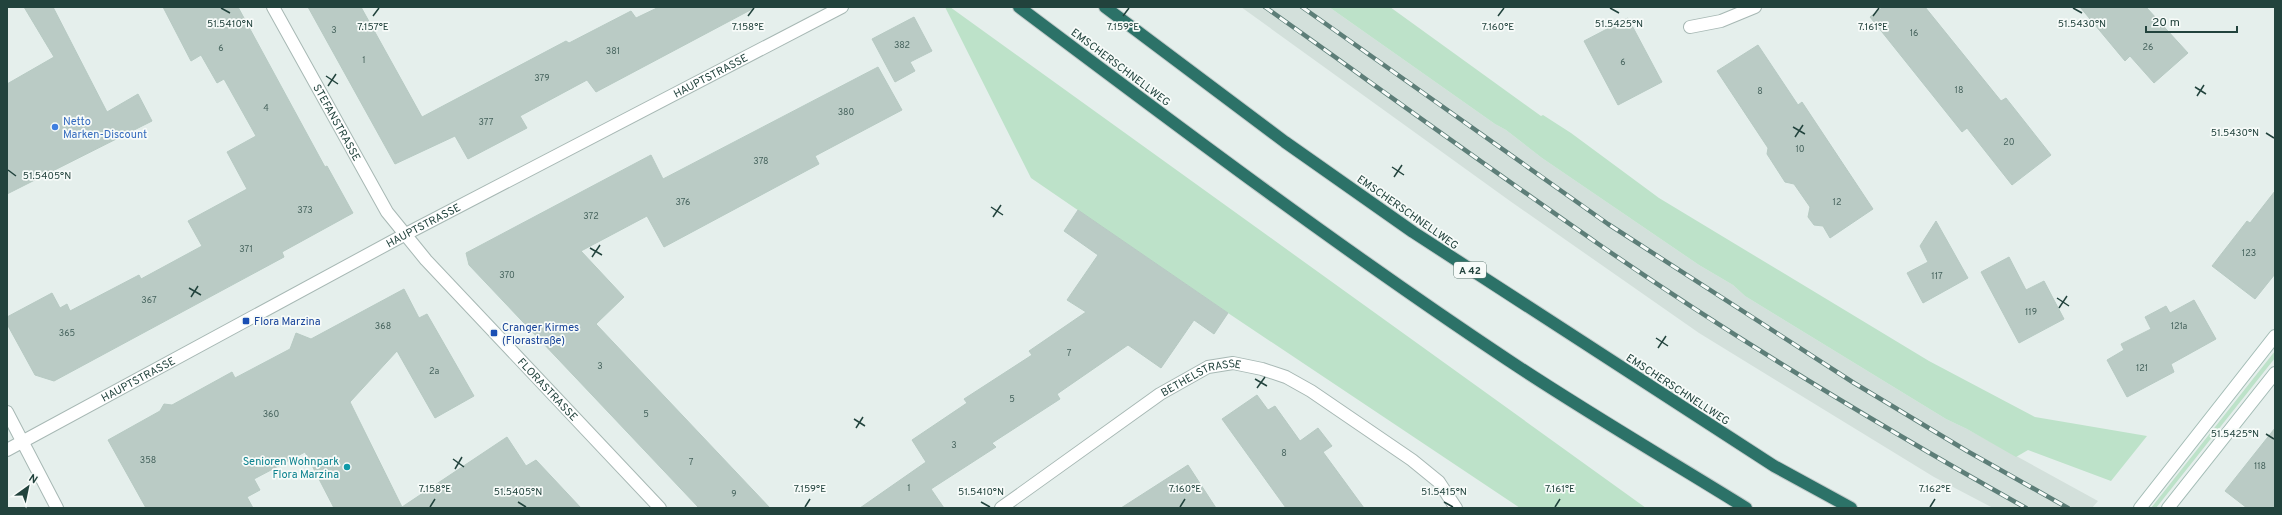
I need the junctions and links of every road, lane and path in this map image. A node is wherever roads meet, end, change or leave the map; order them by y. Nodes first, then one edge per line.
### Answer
1 (273, 7) edge
2 (842, 7) edge
3 (1019, 7) edge
4 (1105, 7) edge
5 (1755, 7) edge
6 (1690, 27) dead end
7 (404, 235) junction
8 (2275, 336) edge
9 (2275, 373) edge
10 (7, 412) edge
11 (22, 442) junction
12 (7, 450) edge
13 (57, 508) edge
14 (660, 508) edge
15 (1001, 508) edge
16 (1456, 508) edge
17 (1746, 508) edge
18 (1851, 508) edge
19 (2140, 508) edge
20 (2168, 508) edge

1 - 7 street, STEFANSTRASSE
2 - 7 street, HAUPTSTRASSE
3 - 17 highway, EMSCHERSCHNELLWEG
4 - 18 highway, EMSCHERSCHNELLWEG / A 42
5 - 6 street
7 - 11 street, HAUPTSTRASSE
7 - 14 street, FLORASTRASSE
8 - 19 street
9 - 20 street
10 - 11 street
11 - 12 street, HAUPTSTRASSE
11 - 13 street
15 - 16 street, BETHELSTRASSE

